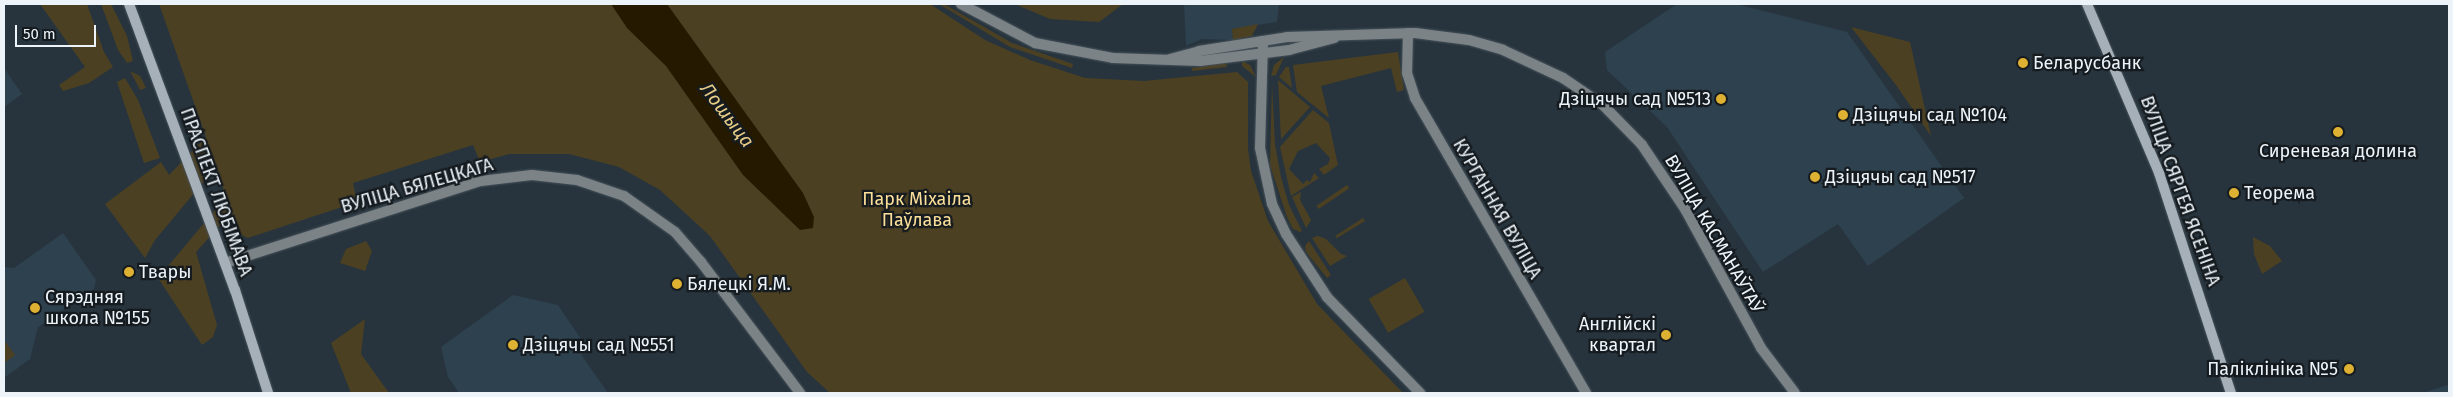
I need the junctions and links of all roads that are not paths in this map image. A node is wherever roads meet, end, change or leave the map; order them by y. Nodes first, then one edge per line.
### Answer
1 (130, 4) edge
2 (961, 4) edge
3 (2087, 4) edge
4 (1408, 33) junction
5 (1340, 36) junction
6 (1263, 41) junction
7 (1262, 54) junction
8 (1170, 59) junction
9 (224, 263) junction
10 (268, 393) edge
11 (800, 393) edge
12 (1420, 393) edge
13 (1586, 393) edge
14 (1794, 393) edge
15 (2231, 393) edge

1 - 9 main road, ПРАСПЕКТ ЛЮБІМАВА
2 - 8 street, ВУЛІЦА КАСМАНАЎТАЎ
3 - 15 main road, ВУЛІЦА СЯРГЕЯ ЯСЕНІНА
4 - 5 street, ВУЛІЦА КАСМАНАЎТАЎ
4 - 13 street, КУРГАННАЯ ВУЛІЦА
4 - 14 street, ВУЛІЦА КАСМАНАЎТАЎ
5 - 6 street, ВУЛІЦА КАСМАНАЎТАЎ
5 - 7 street, ВУЛІЦА КАСМАНАЎТАЎ
6 - 7 street
6 - 8 street, ВУЛІЦА КАСМАНАЎТАЎ
7 - 8 street, ВУЛІЦА КАСМАНАЎТАЎ
7 - 12 street
9 - 10 main road, ПРАСПЕКТ ЛЮБІМАВА
9 - 11 street, ВУЛІЦА БЯЛЕЦКАГА

